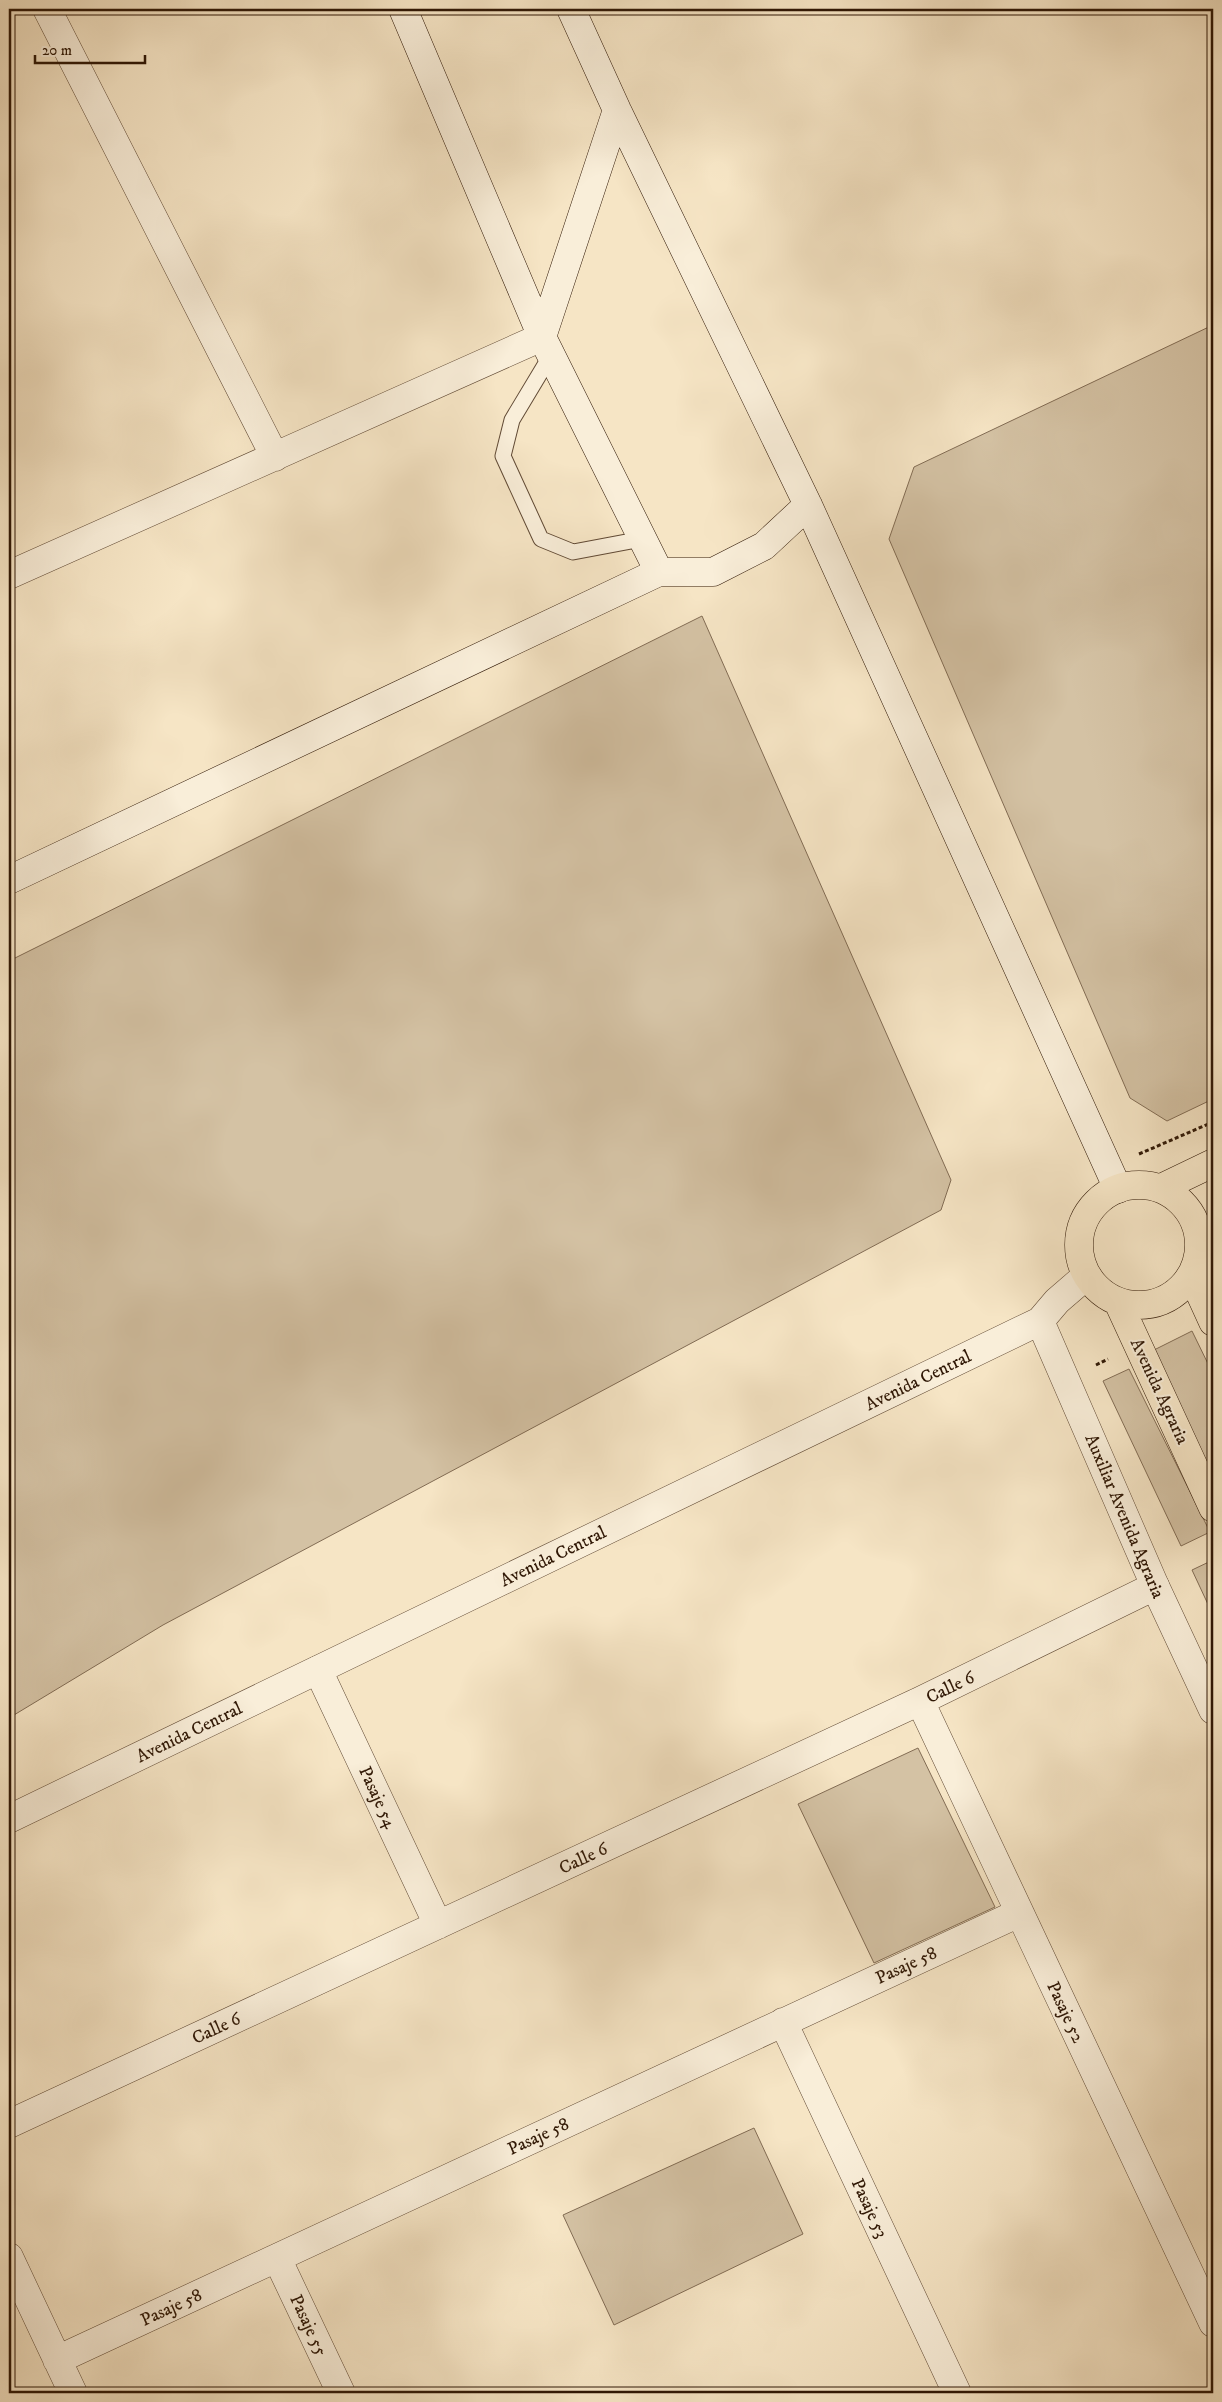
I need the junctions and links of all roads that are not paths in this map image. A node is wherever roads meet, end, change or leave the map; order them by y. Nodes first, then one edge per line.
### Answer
1 (47, 9) edge
2 (403, 9) edge
3 (571, 9) edge
4 (617, 110) junction
5 (546, 346) junction
6 (275, 456) junction
7 (808, 505) junction
8 (642, 539) junction
9 (12, 567) edge
10 (659, 572) junction
11 (9, 880) edge
12 (1213, 1163) edge
13 (1113, 1178) junction
14 (1161, 1188) junction
15 (1203, 1264) edge
16 (1086, 1276) junction
17 (1118, 1302) junction
18 (1040, 1321) junction
19 (1213, 1322) edge
20 (1213, 1508) edge
21 (1155, 1586) junction
22 (318, 1670) junction
23 (920, 1701) junction
24 (1213, 1710) edge
25 (9, 1819) edge
26 (1019, 1913) junction
27 (438, 1925) junction
28 (783, 2022) junction
29 (9, 2124) edge
30 (9, 2257) edge
31 (277, 2258) junction
32 (1213, 2323) edge
33 (57, 2360) junction
34 (73, 2393) edge
35 (341, 2393) edge
36 (957, 2393) edge

1 - 6 street
2 - 5 street
3 - 4 street
4 - 5 street
4 - 7 street
5 - 6 street
5 - 8 street
5 - 8 lane
6 - 9 street
7 - 10 street
7 - 13 street
8 - 10 street
10 - 11 street
12 - 14 main road
13 - 14 main road
13 - 16 main road
14 - 15 main road
15 - 17 main road
15 - 19 main road
16 - 17 main road
16 - 18 street, Avenida Central
17 - 20 main road, Avenida Agraria
18 - 21 street, Auxiliar Avenida Agraria
18 - 22 street, Avenida Central
21 - 23 street, Calle 6
21 - 24 street, Auxiliar Avenida Agraria
22 - 25 street, Avenida Central
22 - 27 street, Pasaje 54
23 - 26 street, Pasaje 52
23 - 27 street, Calle 6
26 - 28 street, Pasaje 58
26 - 32 street, Pasaje 52
27 - 29 street, Calle 6
28 - 31 street, Pasaje 58
28 - 36 street, Pasaje 53
30 - 33 street
31 - 33 street, Pasaje 58
31 - 35 street, Pasaje 55
33 - 34 street

